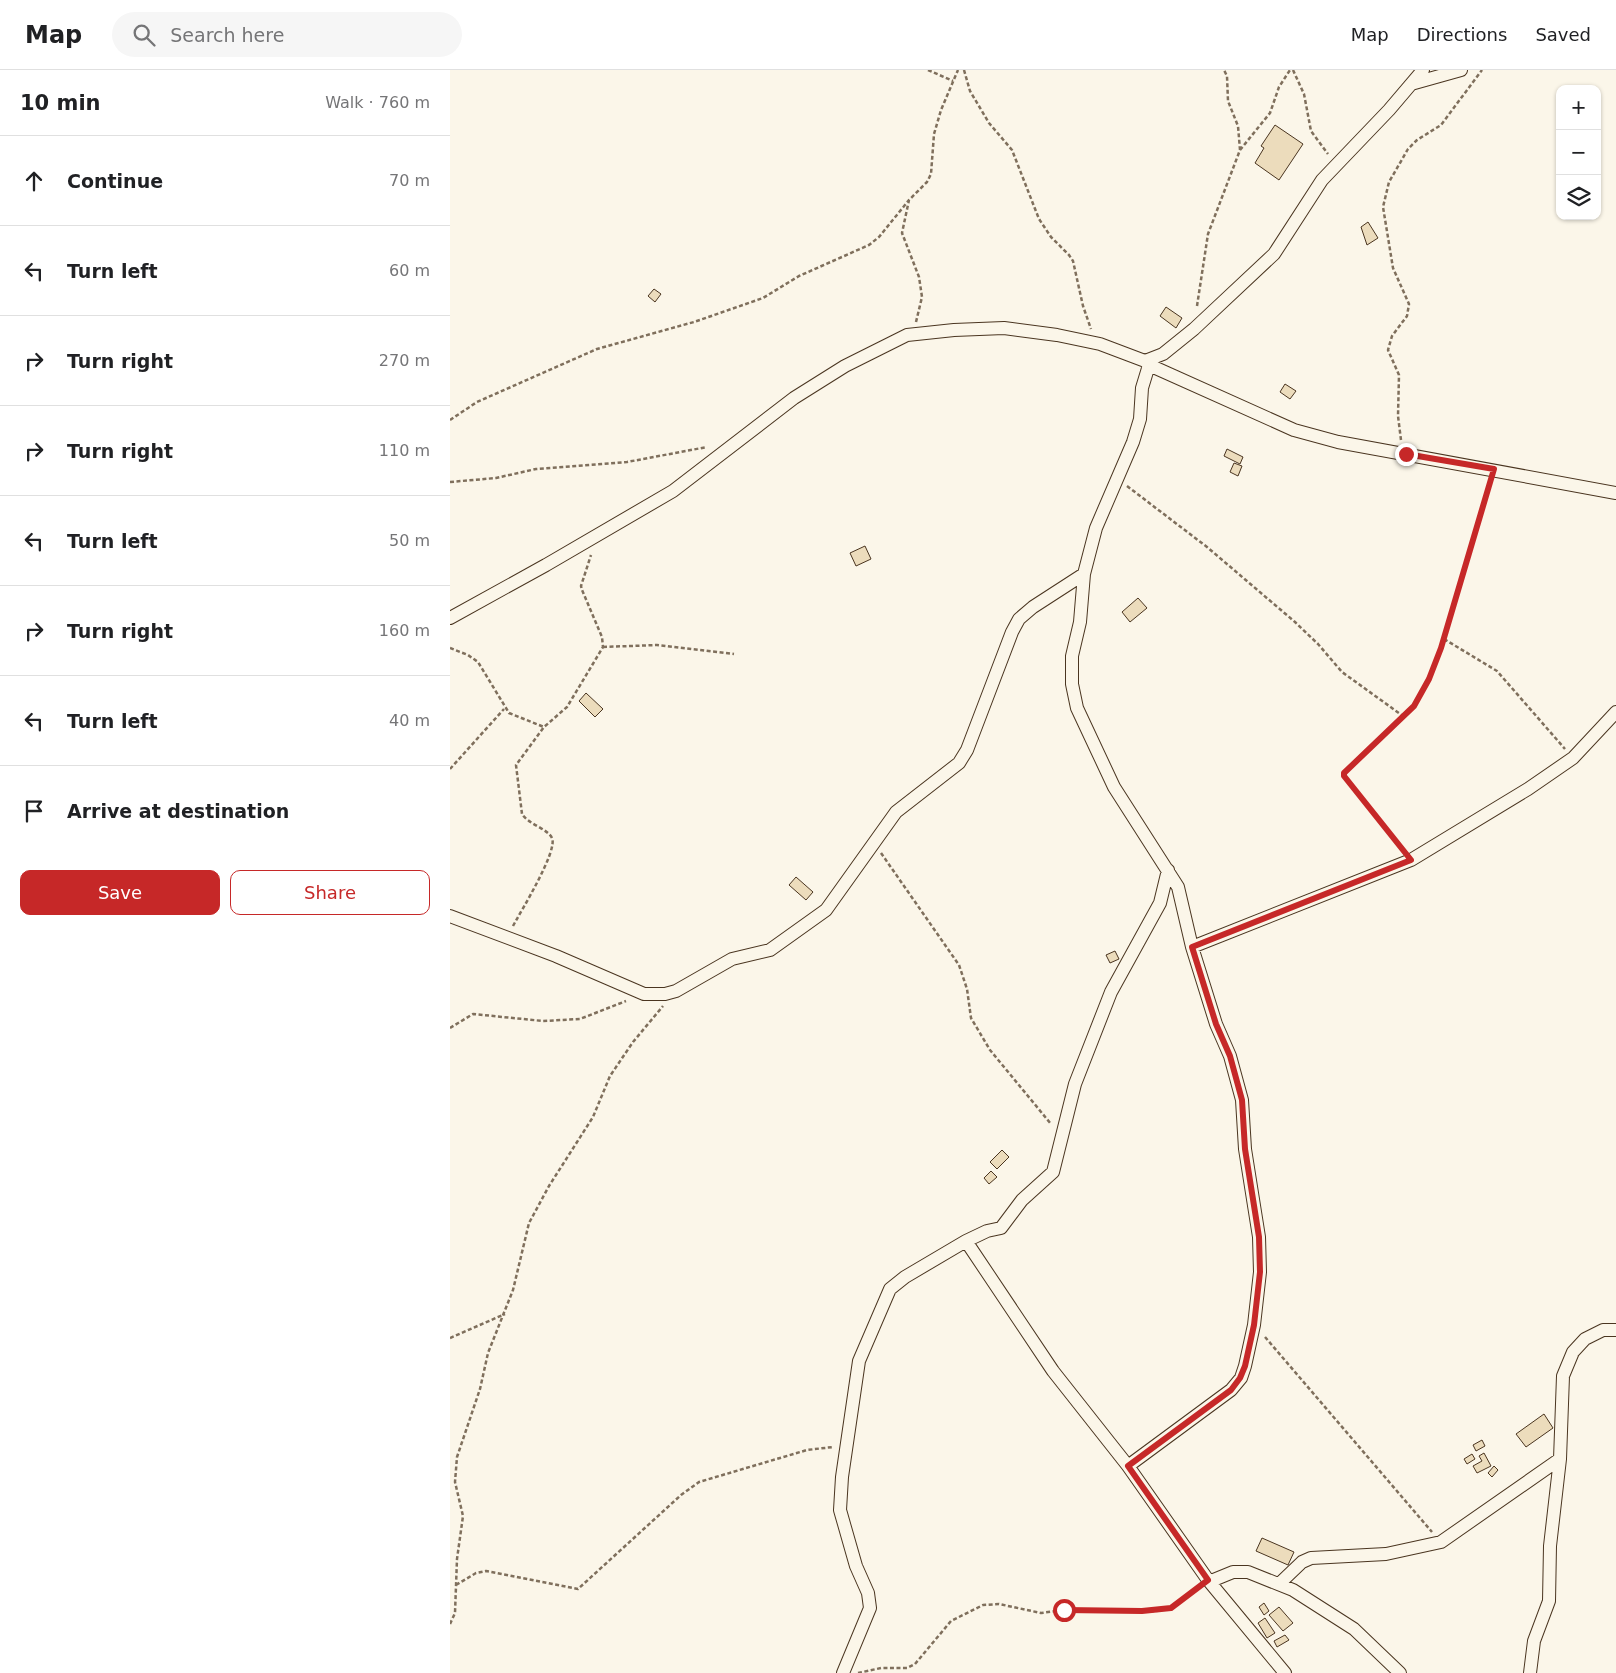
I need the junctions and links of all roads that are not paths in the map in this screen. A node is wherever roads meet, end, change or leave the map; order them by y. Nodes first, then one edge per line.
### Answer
1 (1423, 70) edge
2 (1462, 70) edge
3 (1411, 84) junction
4 (1147, 363) junction
5 (1616, 494) edge
6 (1084, 574) junction
7 (450, 618) edge
8 (1616, 712) edge
9 (1168, 870) junction
10 (450, 916) edge
11 (1192, 947) junction
12 (966, 1241) junction
13 (1616, 1330) edge
14 (1560, 1459) junction
15 (1128, 1466) junction
16 (1209, 1580) junction
17 (1279, 1584) junction
18 (843, 1673) edge
19 (1285, 1673) edge
20 (1400, 1673) edge
21 (1530, 1673) edge

1 - 3 street
2 - 3 street
3 - 4 street
4 - 5 street
4 - 6 street
4 - 7 street
6 - 9 street
6 - 10 street
8 - 11 street
9 - 11 street
9 - 12 street
11 - 15 street
12 - 15 street
12 - 18 street
13 - 14 street
14 - 17 street
14 - 21 street
15 - 16 street
16 - 17 street
16 - 19 street
17 - 20 street

